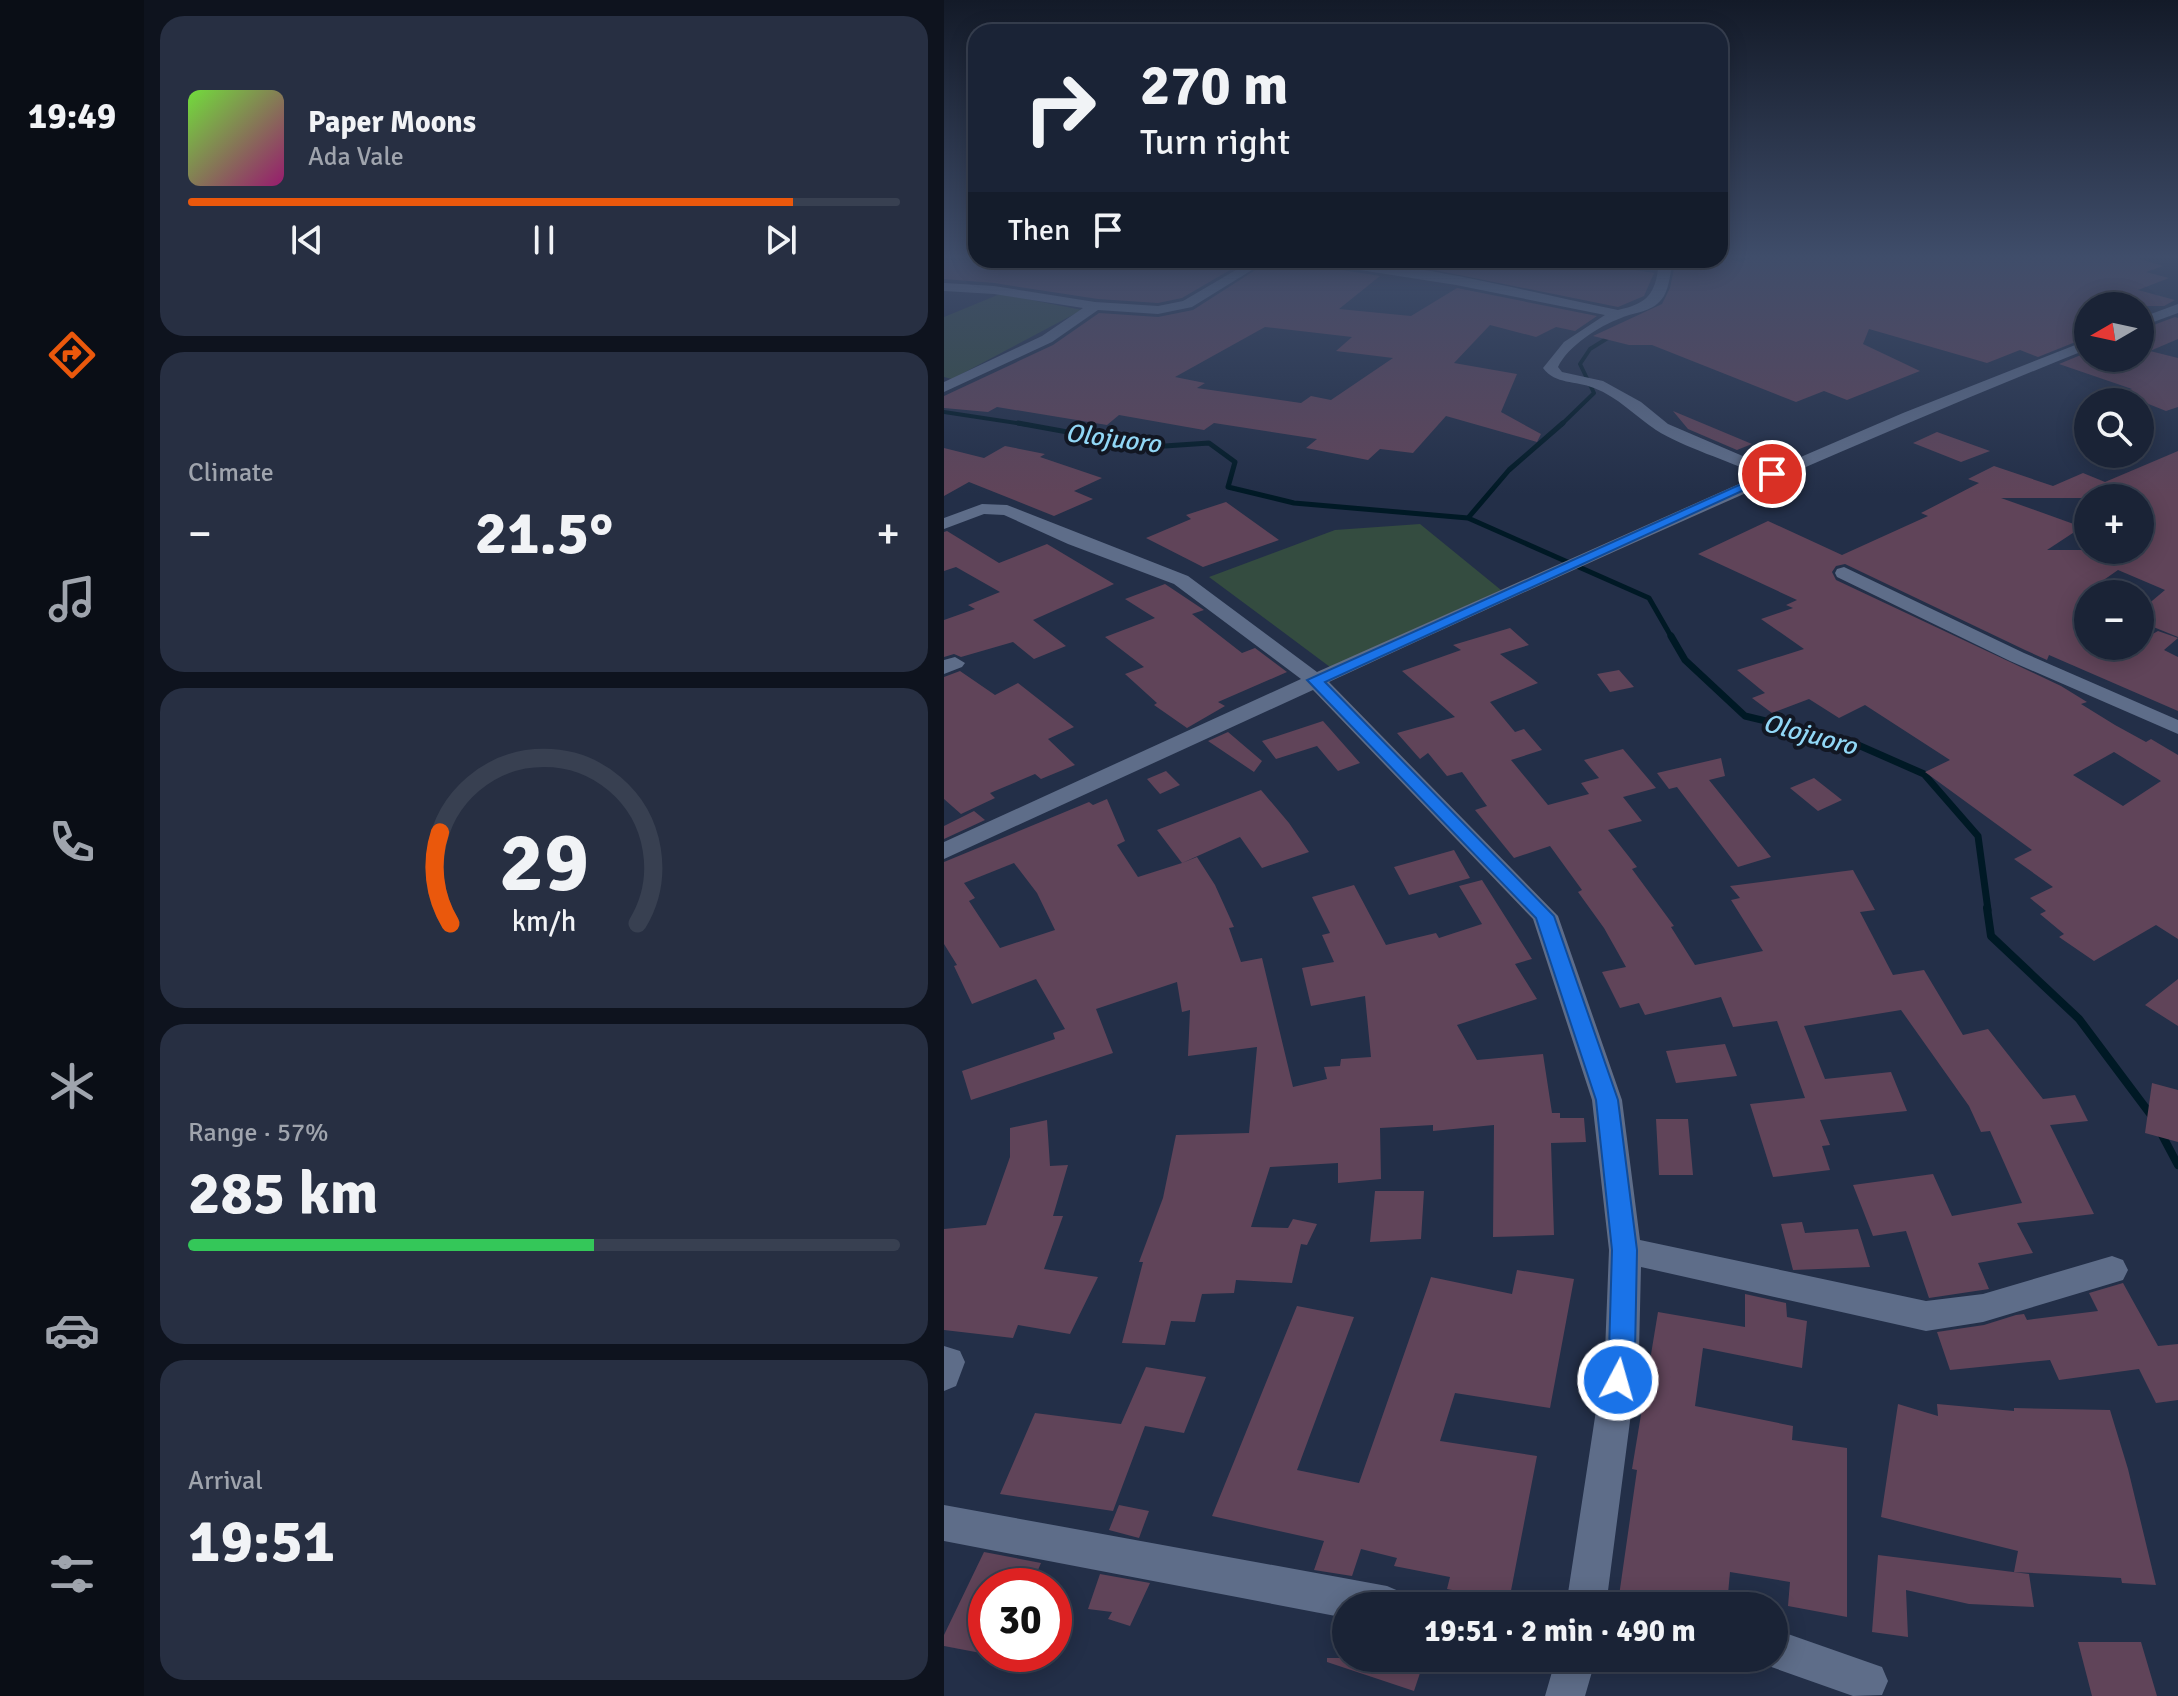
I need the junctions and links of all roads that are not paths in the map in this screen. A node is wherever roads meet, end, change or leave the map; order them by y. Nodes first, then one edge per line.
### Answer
1 (1053, 335) edge
2 (1585, 335) edge
3 (2074, 350) edge
4 (944, 388) edge
5 (1772, 474) junction
6 (944, 524) edge
7 (1844, 573) dead end
8 (1315, 680) junction
9 (2178, 728) edge
10 (944, 851) edge
11 (1625, 1250) junction
12 (2112, 1270) dead end
13 (944, 1361) edge
14 (944, 1375) edge
15 (944, 1523) edge
16 (1588, 1592) edge
17 (1332, 1596) edge
18 (1788, 1654) edge
19 (1572, 1672) edge
20 (1868, 1681) dead end
21 (1565, 1696) edge

1 - 4 street
2 - 5 street
3 - 5 street
5 - 8 street
6 - 8 street
7 - 9 street
8 - 10 street
8 - 11 street
11 - 12 street
11 - 16 street
13 - 14 street
15 - 17 street
18 - 20 street
19 - 21 street

